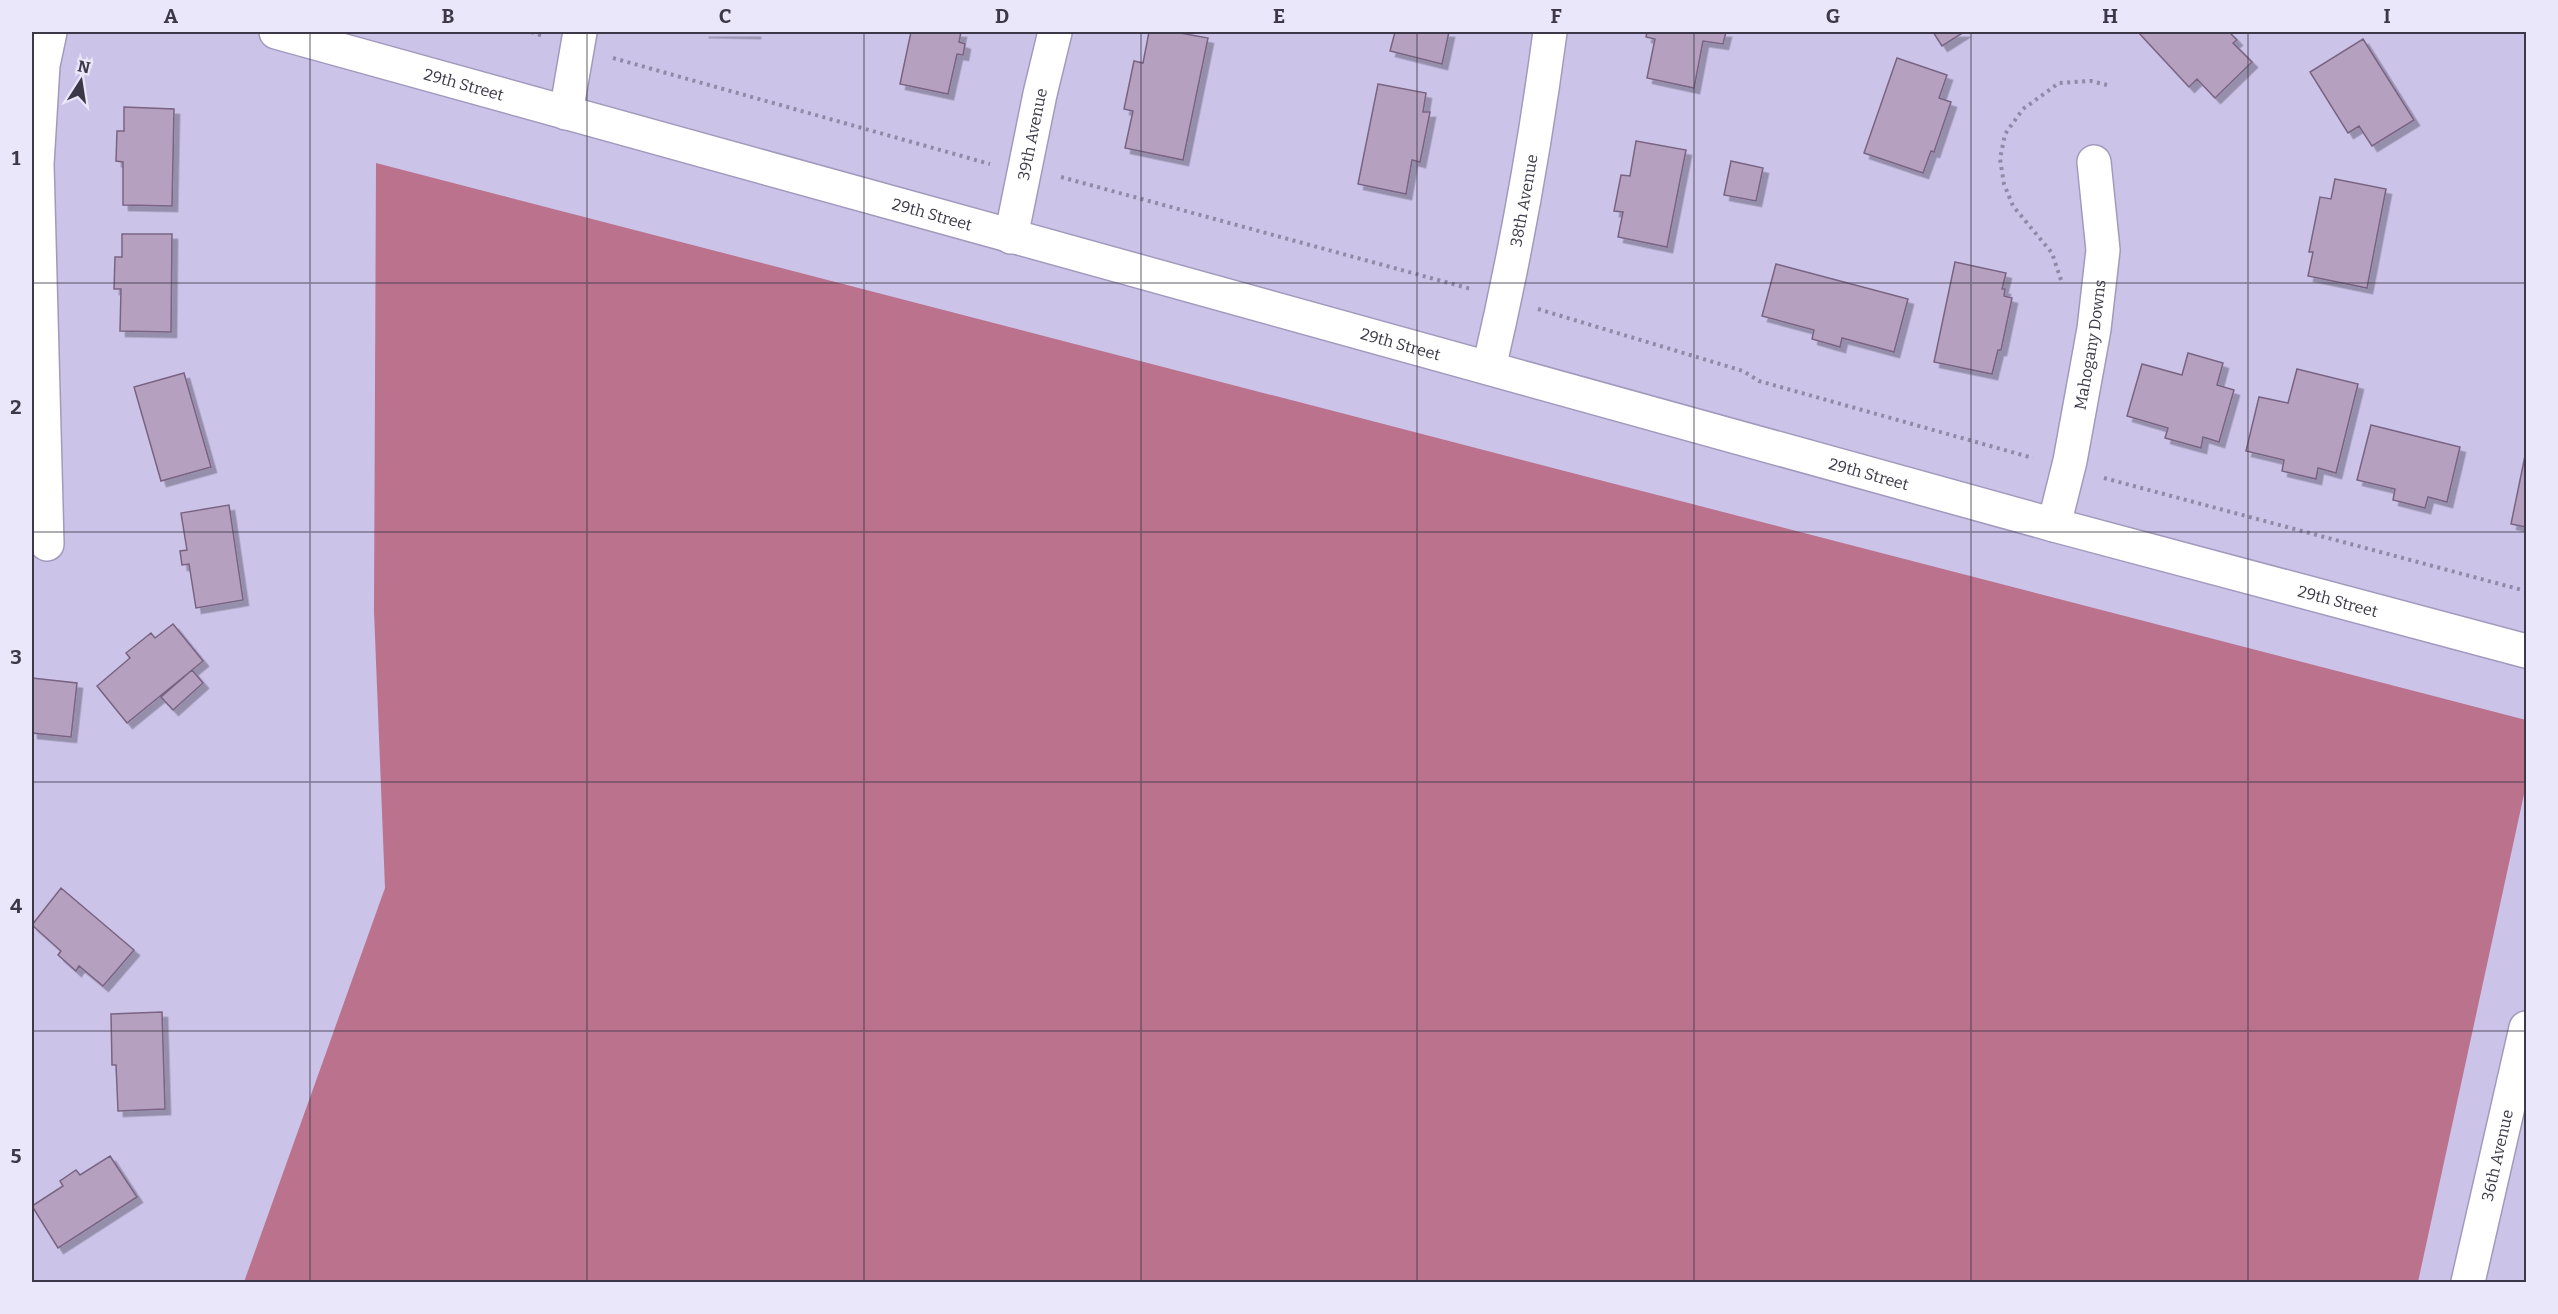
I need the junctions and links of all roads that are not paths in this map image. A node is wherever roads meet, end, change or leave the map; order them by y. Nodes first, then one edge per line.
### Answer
1 (50, 32) edge
2 (276, 32) edge
3 (580, 32) edge
4 (1055, 32) edge
5 (1551, 32) edge
6 (566, 113) junction
7 (2094, 162) dead end
8 (1011, 237) junction
9 (1489, 368) junction
10 (2054, 525) junction
11 (47, 544) dead end
12 (2526, 651) edge
13 (2526, 1028) edge
14 (2468, 1282) edge

1 - 11 street
2 - 6 street, 29th Street
3 - 6 street
4 - 8 street, 39th Avenue
5 - 9 street, 38th Avenue
6 - 8 street, 29th Street
7 - 10 street, Mahogany Downs
8 - 9 street, 29th Street
9 - 10 street, 29th Street
10 - 12 street, 29th Street
13 - 14 street, 36th Avenue

